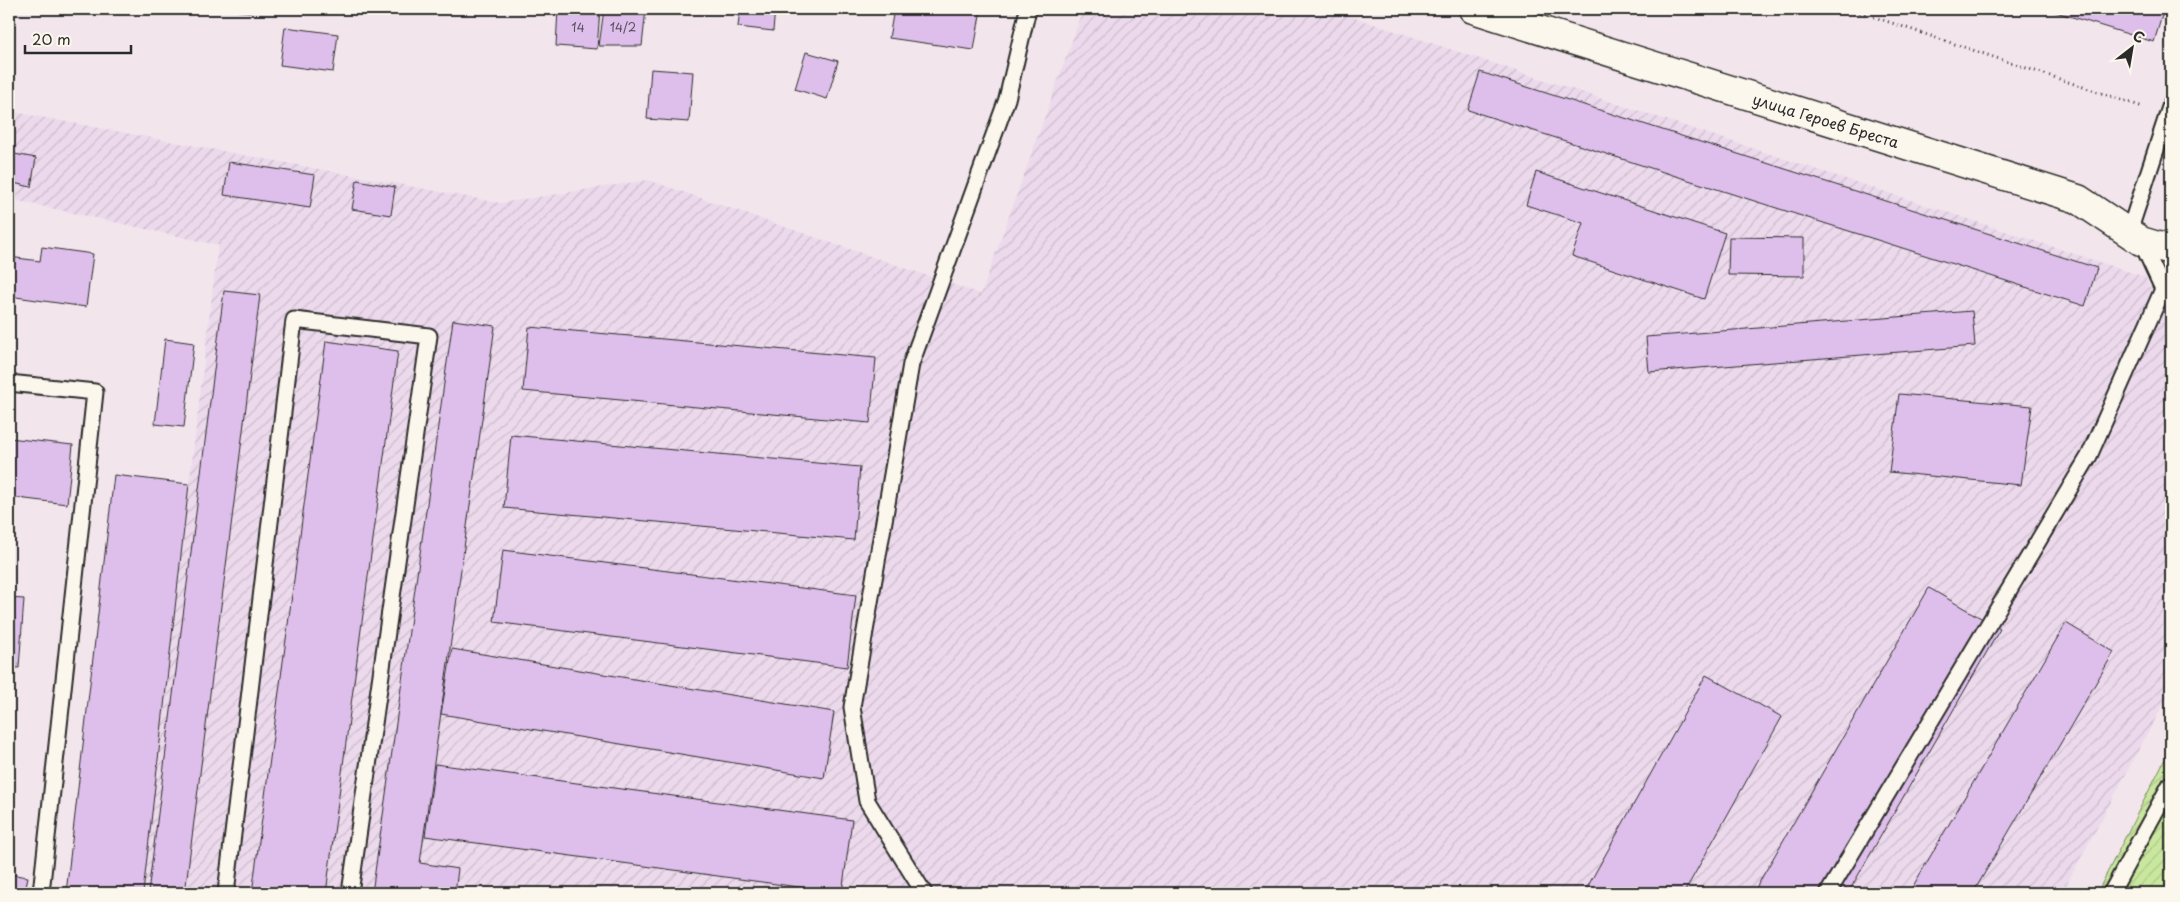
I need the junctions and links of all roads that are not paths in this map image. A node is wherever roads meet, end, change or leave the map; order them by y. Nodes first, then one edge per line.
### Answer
1 (1028, 9) edge
2 (1473, 9) edge
3 (2170, 110) edge
4 (2135, 236) junction
5 (2171, 250) edge
6 (2167, 295) edge
7 (9, 383) edge
8 (2171, 783) edge
9 (41, 893) edge
10 (226, 893) edge
11 (350, 893) edge
12 (924, 893) edge
13 (1828, 893) edge
14 (2111, 893) edge

1 - 12 lane
2 - 4 street, улица Героев Бреста
3 - 4 lane
4 - 5 street, улица Героев Бреста
4 - 6 lane
6 - 13 lane
7 - 9 lane
8 - 14 lane
10 - 11 lane

